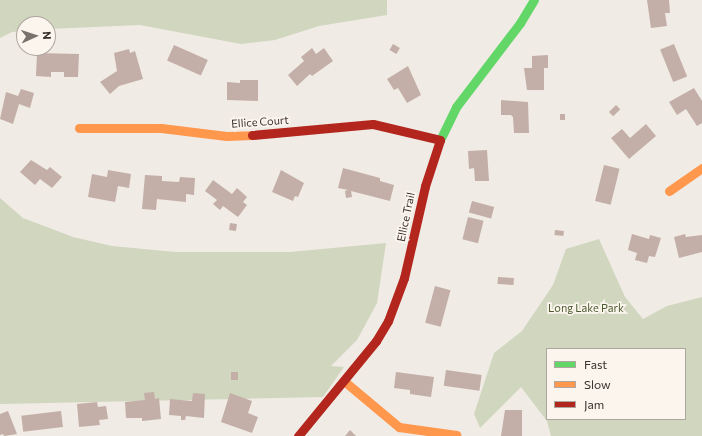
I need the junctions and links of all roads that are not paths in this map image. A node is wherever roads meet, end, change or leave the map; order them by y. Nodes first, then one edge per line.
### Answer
1 (534, 0) edge
2 (79, 128) dead end
3 (440, 140) junction
4 (702, 168) edge
5 (669, 191) dead end
6 (344, 381) junction
7 (456, 435) dead end
8 (298, 436) edge

1 - 3 street, Ellice Trail
2 - 3 street, Ellice Court
3 - 6 street, Ellice Trail
4 - 5 street
6 - 7 street
6 - 8 street, Ellice Trail

